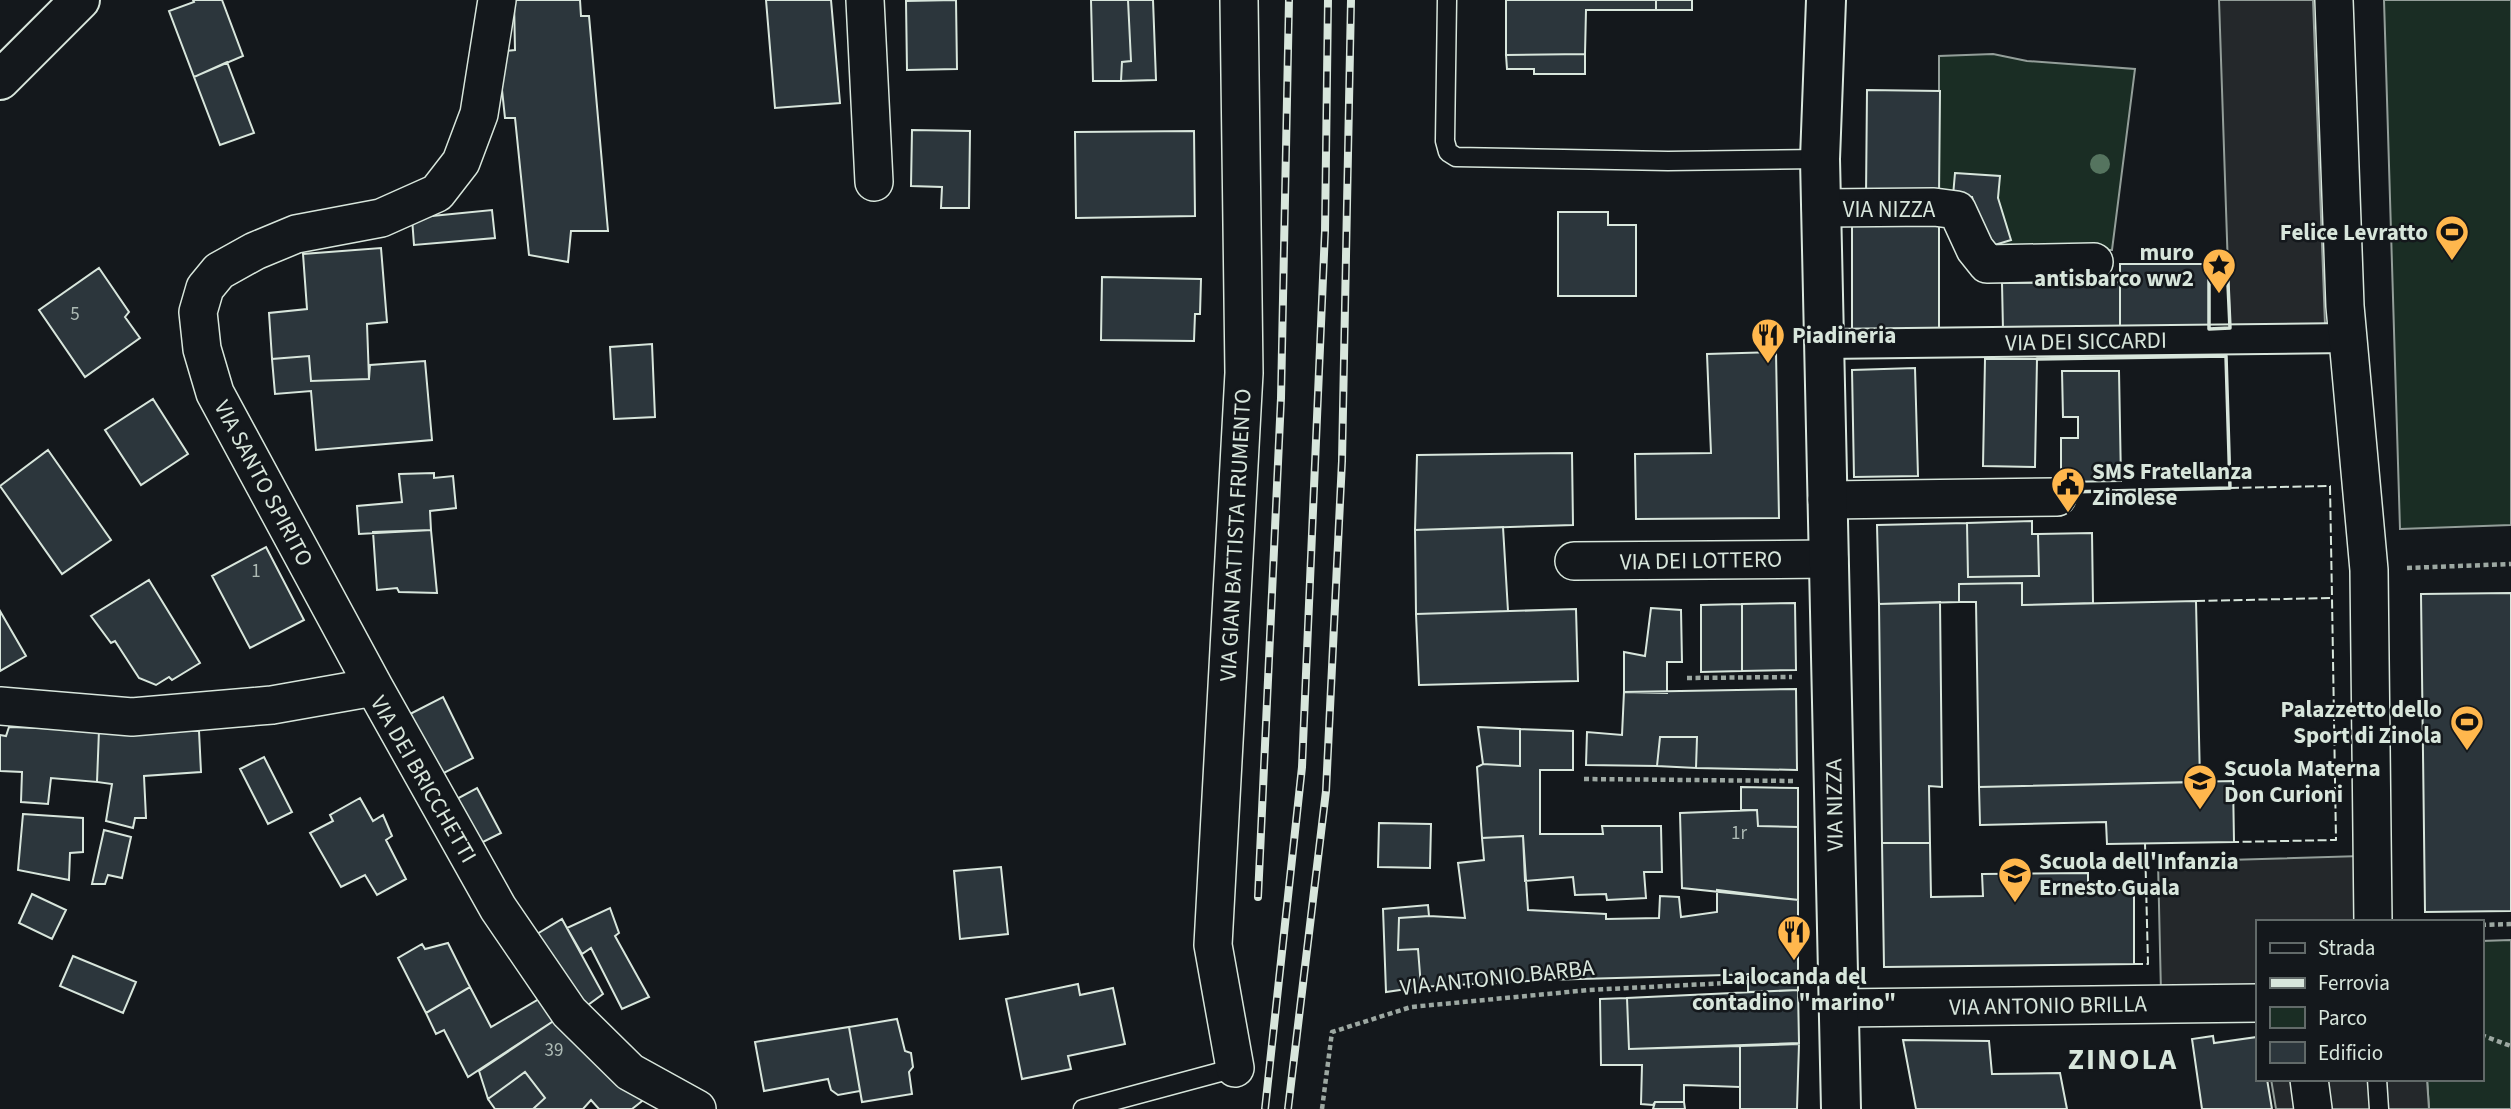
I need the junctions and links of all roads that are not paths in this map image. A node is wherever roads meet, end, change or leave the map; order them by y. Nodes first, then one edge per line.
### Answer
1 (80, 0) edge
2 (497, 0) edge
3 (865, 0) edge
4 (1239, 0) edge
5 (1447, 0) edge
6 (1826, 0) edge
7 (2333, 0) edge
8 (0, 79) edge
9 (1819, 159) junction
10 (874, 181) dead end
11 (1821, 208) junction
12 (2094, 262) dead end
13 (2348, 338) junction
14 (1824, 344) junction
15 (2057, 497) dead end
16 (1827, 500) junction
17 (1829, 558) junction
18 (1574, 561) dead end
19 (373, 687) junction
20 (0, 706) edge
21 (2373, 920) edge
22 (2256, 1003) edge
23 (1838, 1008) junction
24 (1235, 1068) joint
25 (2309, 1081) edge
26 (2377, 1081) edge
27 (697, 1109) edge
28 (1083, 1109) edge
29 (1841, 1109) edge
30 (2313, 1109) edge
31 (2379, 1109) edge

1 - 8 main road
2 - 19 street, VIA SANTO SPIRITO
3 - 10 street
4 - 24 street, VIA GIAN BATTISTA FRUMENTO
5 - 9 lane
6 - 9 main road, VIA NIZZA
7 - 13 street
9 - 11 main road, VIA NIZZA
11 - 12 street, VIA NIZZA
11 - 14 main road, VIA NIZZA
13 - 14 street, VIA DEI SICCARDI
13 - 21 street
14 - 16 main road, VIA NIZZA
15 - 16 street
16 - 17 main road, VIA NIZZA
17 - 18 street, VIA DEI LOTTERO
17 - 23 main road, VIA NIZZA
19 - 20 street, VIA DEI BRICCHETTI
19 - 27 street, VIA DEI BRICCHETTI
22 - 23 street, VIA ANTONIO BRILLA
23 - 29 main road, VIA NIZZA
24 - 28 lane
25 - 30 street
26 - 31 lane

